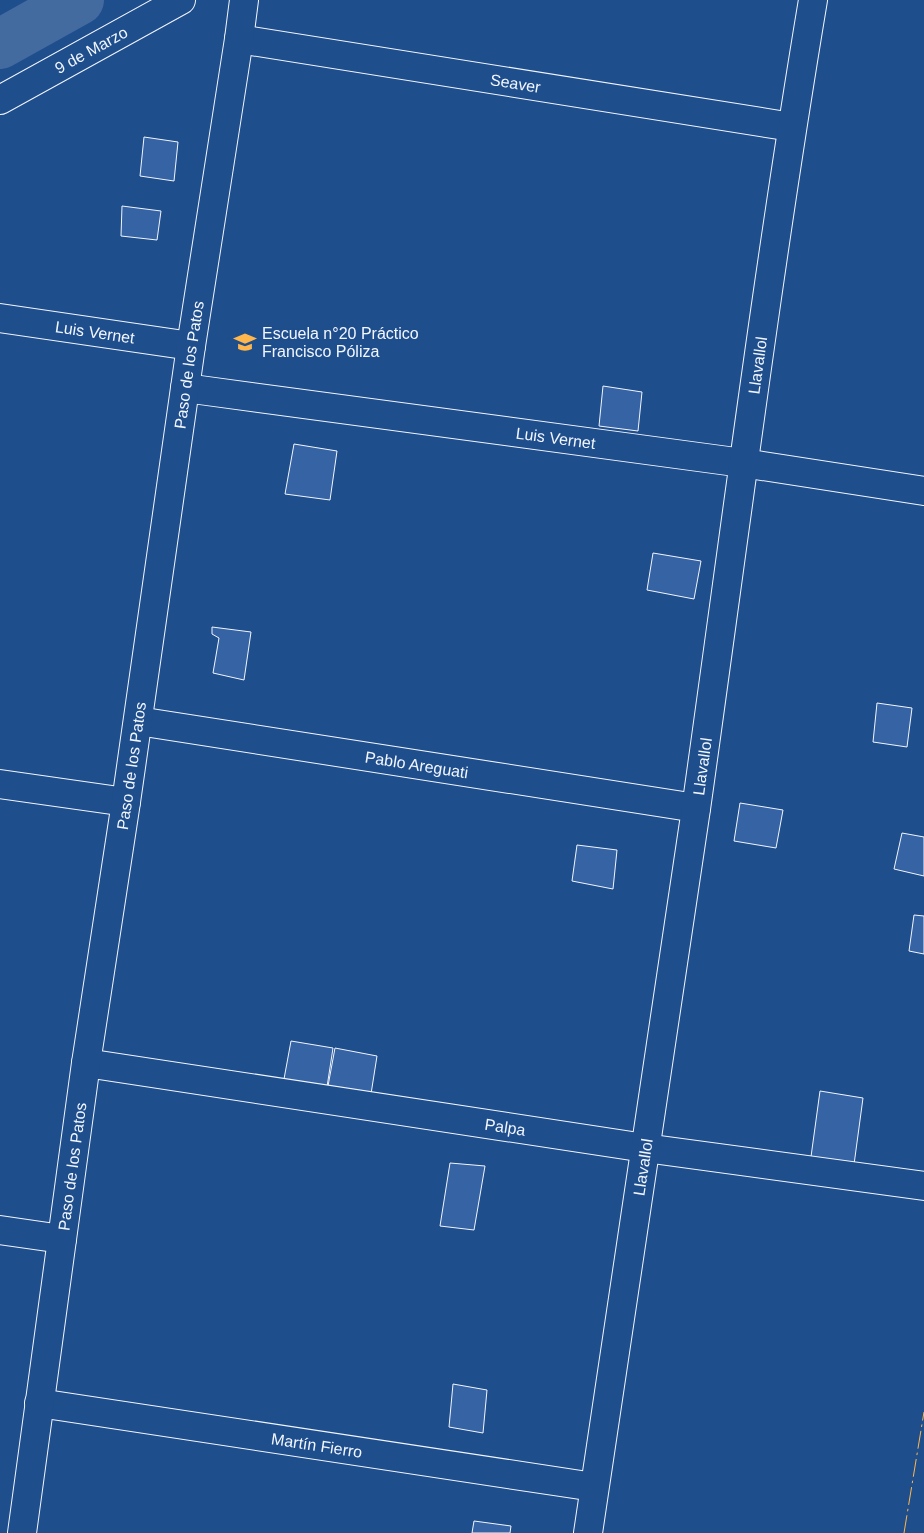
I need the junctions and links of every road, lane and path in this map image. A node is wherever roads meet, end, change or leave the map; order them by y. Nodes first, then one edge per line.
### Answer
1 (181, 0) edge
2 (244, 0) edge
3 (813, 0) edge
4 (240, 39) junction
5 (0, 100) edge
6 (792, 127) junction
7 (0, 318) edge
8 (191, 346) junction
9 (185, 388) junction
10 (743, 463) junction
11 (924, 491) edge
12 (138, 721) junction
13 (0, 784) edge
14 (126, 802) junction
15 (696, 808) junction
16 (86, 1063) junction
17 (645, 1148) junction
18 (924, 1186) edge
19 (0, 1230) edge
20 (62, 1239) junction
21 (39, 1404) junction
22 (594, 1487) junction
23 (22, 1533) edge
24 (588, 1533) edge

1 - 5 street, 9 de Marzo
2 - 4 street, Paso de los Patos
3 - 6 street, Llavallol
4 - 6 street, Seaver
4 - 8 street, Paso de los Patos
6 - 10 street, Llavallol
7 - 8 street, Luis Vernet
8 - 9 street, Paso de los Patos
9 - 10 street, Luis Vernet
9 - 12 street, Paso de los Patos
10 - 11 street, Luis Vernet
10 - 15 street, Llavallol
12 - 14 street, Paso de los Patos
12 - 15 street, Pablo Areguati
13 - 14 street
14 - 16 street, Paso de los Patos
15 - 17 street, Llavallol
16 - 17 street, Palpa
16 - 20 street, Paso de los Patos
17 - 18 street, Palpa
17 - 22 street, Llavallol
19 - 20 street
20 - 21 street, Paso de los Patos
21 - 22 street, Martín Fierro
21 - 23 street, Paso de los Patos
22 - 24 street, Llavallol

